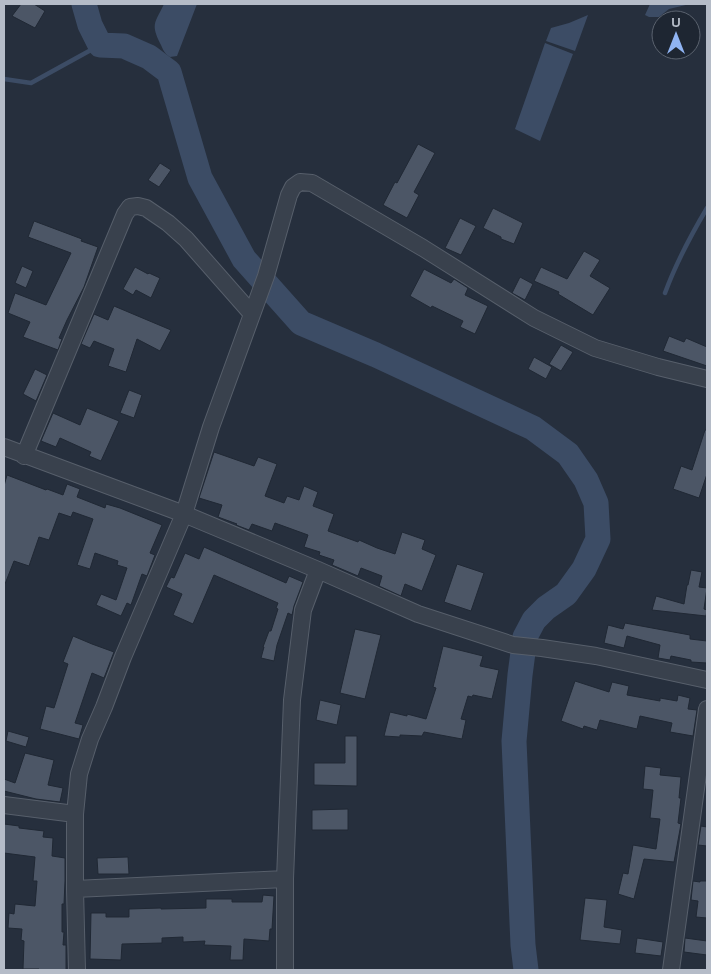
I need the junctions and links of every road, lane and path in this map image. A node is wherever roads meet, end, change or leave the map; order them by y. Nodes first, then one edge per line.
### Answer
1 (254, 310) junction
2 (707, 379) edge
3 (4, 447) edge
4 (24, 456) junction
5 (184, 514) junction
6 (318, 570) junction
7 (707, 680) edge
8 (707, 709) edge
9 (4, 805) edge
10 (75, 814) junction
11 (285, 879) junction
12 (75, 889) junction
13 (77, 970) edge
14 (285, 970) edge
15 (671, 970) edge

1 - 2 street
1 - 4 street
1 - 5 street
3 - 4 street
4 - 5 street
5 - 6 street
5 - 10 street
6 - 7 street
6 - 11 street
8 - 15 street
9 - 10 street
10 - 12 street
11 - 12 street
11 - 14 street
12 - 13 street

